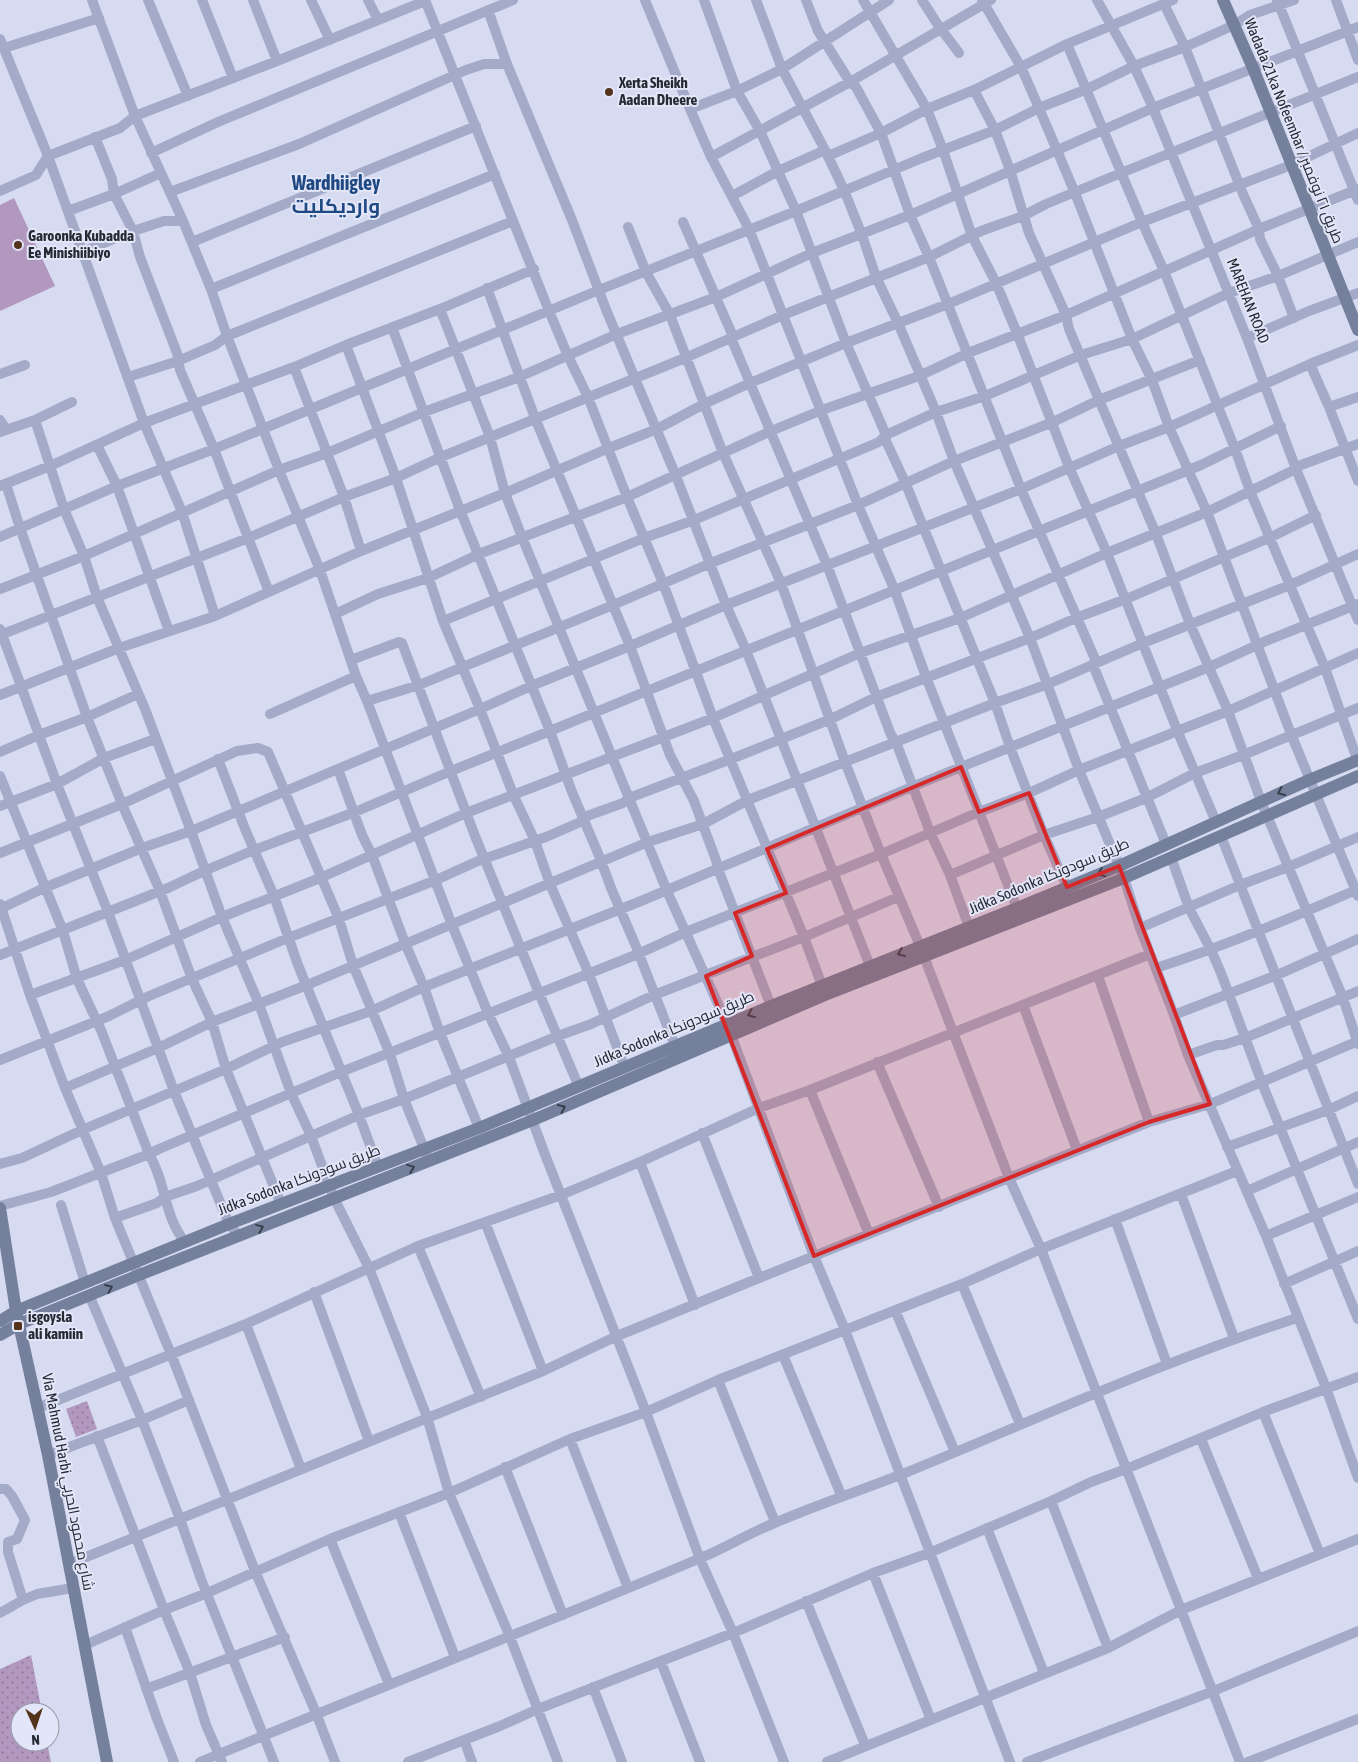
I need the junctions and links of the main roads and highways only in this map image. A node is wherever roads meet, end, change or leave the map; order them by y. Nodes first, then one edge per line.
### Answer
1 (1223, 0) edge
2 (1358, 330) edge
3 (1358, 760) edge
4 (1358, 776) edge
5 (1122, 872) junction
6 (921, 951) junction
7 (824, 990) junction
8 (729, 1029) junction
9 (0, 1207) edge
10 (4, 1262) edge
11 (16, 1311) junction
12 (0, 1321) edge
13 (19, 1324) junction
14 (0, 1335) edge
15 (107, 1762) edge

1 - 2 main road, Wadada 21ka Nofeembar / طريق ٢١ نوفمبر
3 -> 5 main road, Jidka Sodonka طريق سودونكا
4 - 5 main road, Jidka Sodonka طريق سودونكا
5 - 6 main road, Jidka Sodonka طريق سودونكا
5 -> 6 main road, Jidka Sodonka طريق سودونكا
6 - 7 main road, Jidka Sodonka طريق سودونكا
6 -> 7 main road, Jidka Sodonka طريق سودونكا
7 - 8 main road, Jidka Sodonka طريق سودونكا
7 -> 8 main road, Jidka Sodonka طريق سودونكا
8 - 11 main road, Jidka Sodonka طريق سودونكا
13 -> 8 main road, Jidka Sodonka طريق سودونكا
9 - 10 main road, Via Mahmud Harbi شارع محمود الحربي
10 - 11 main road, Via Mahmud Harbi شارع محمود الحربي
11 - 12 main road, Jidka Sodonka طريق سودونكا
11 - 13 main road, Via Mahmud Harbi شارع محمود الحربي
13 - 14 main road, Jidka Sodonka طريق سودونكا
13 - 15 main road, Via Mahmud Harbi شارع محمود الحربي

